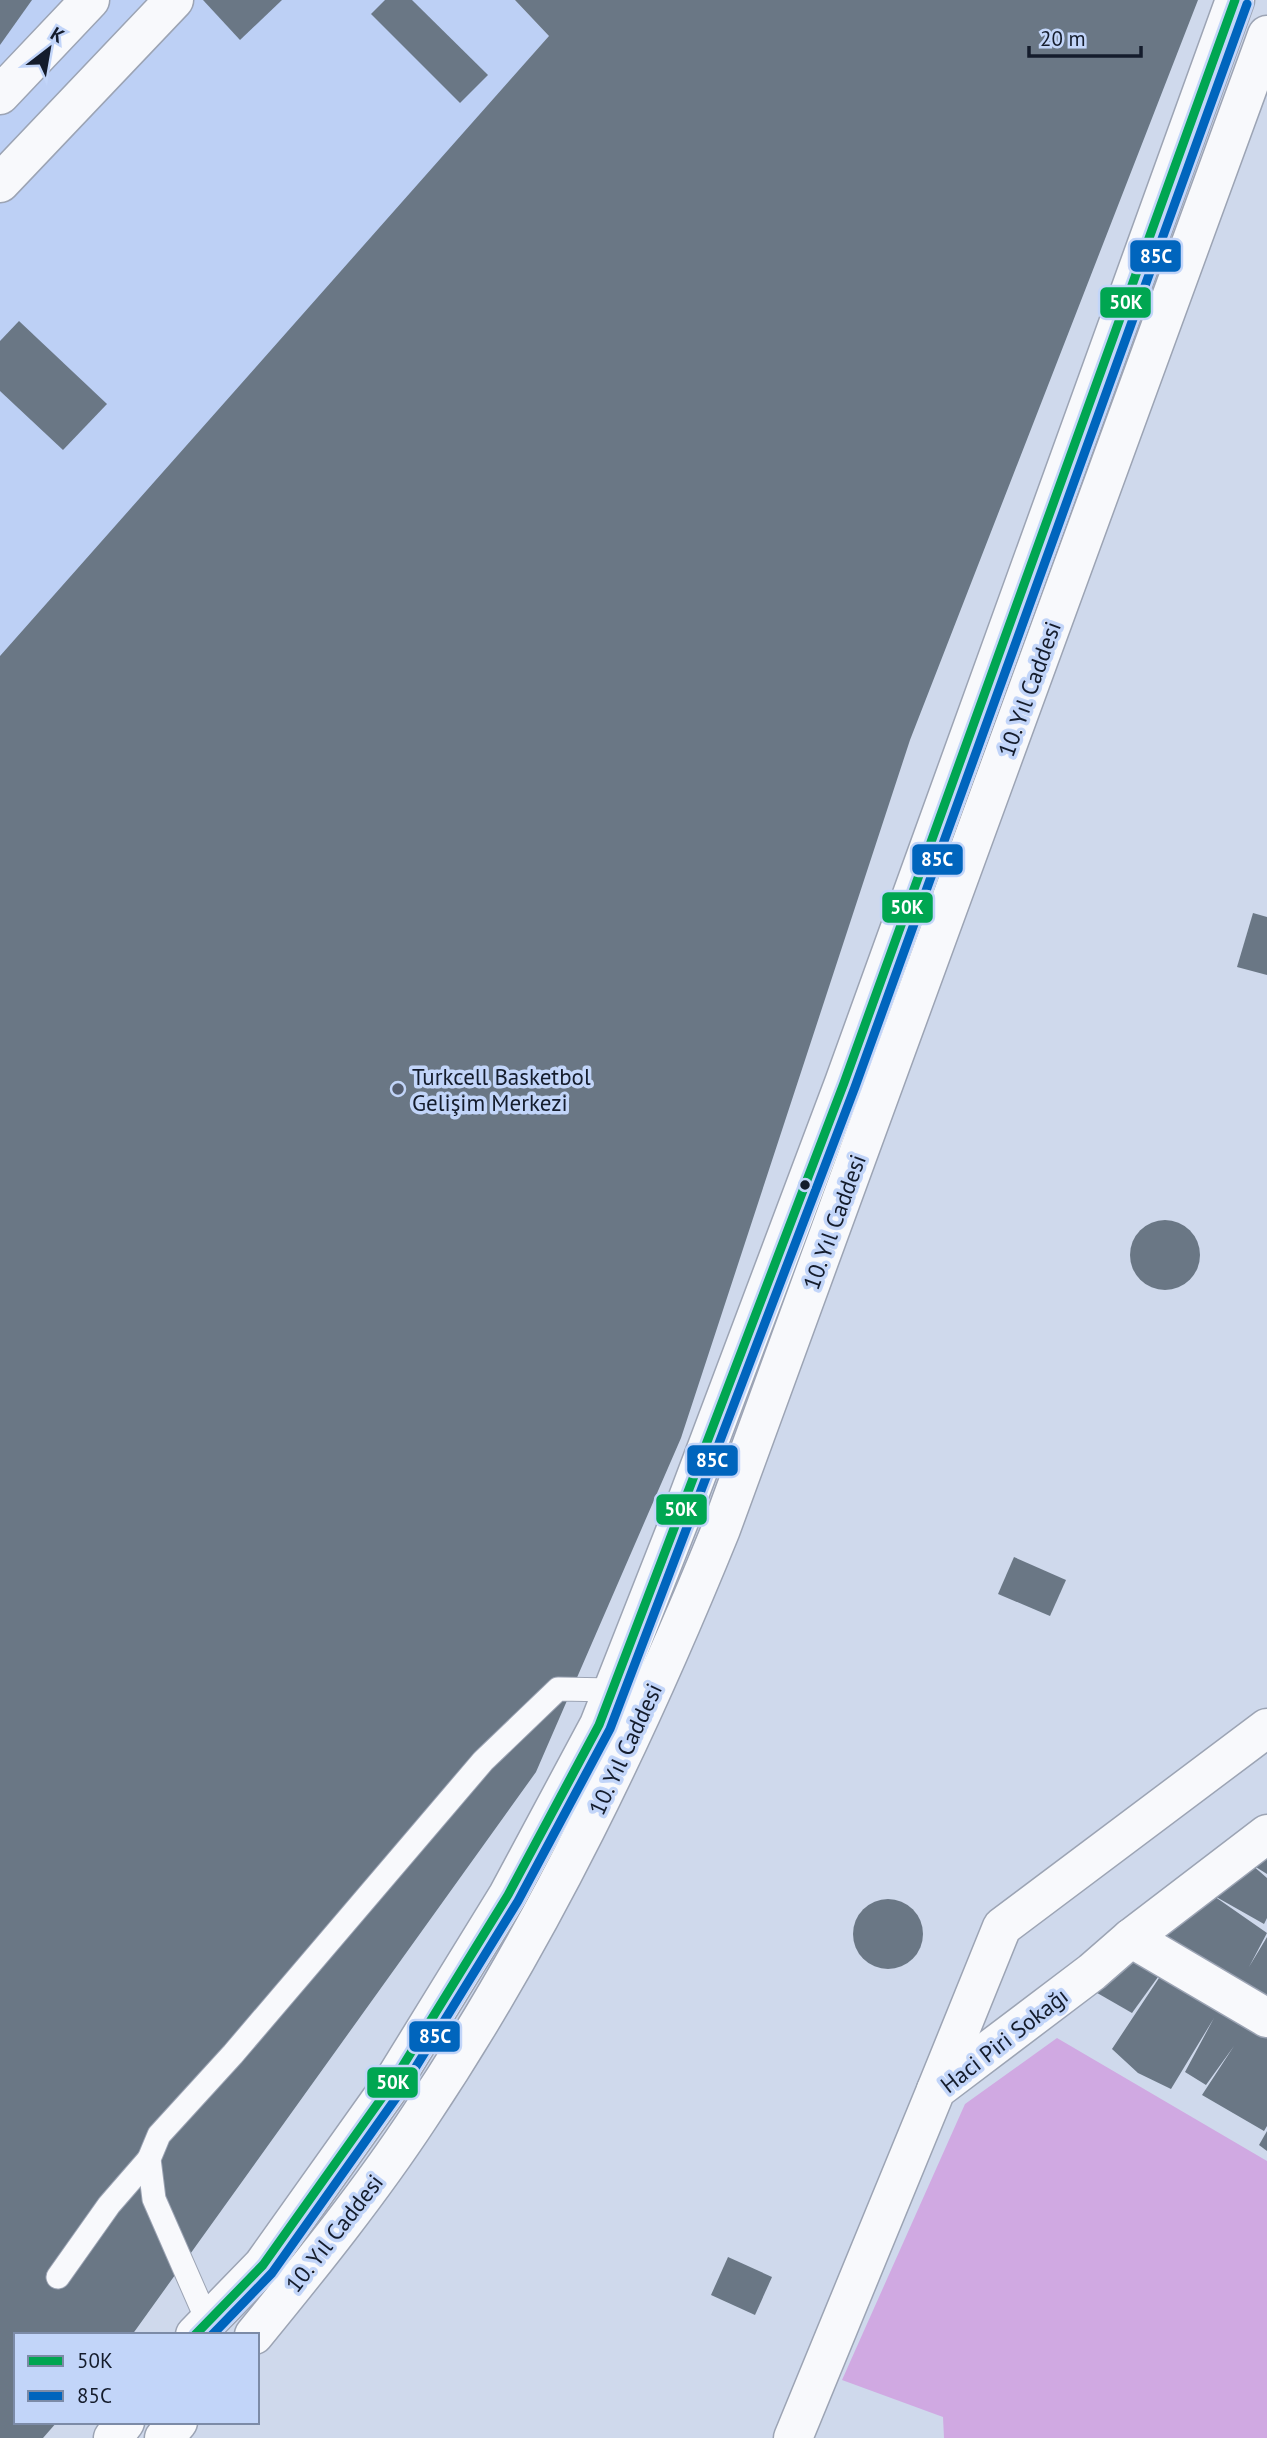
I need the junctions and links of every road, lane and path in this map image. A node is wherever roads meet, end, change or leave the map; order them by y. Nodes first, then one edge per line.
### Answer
1 (90, 0) edge
2 (174, 0) edge
3 (1235, 0) edge
4 (1267, 35) edge
5 (0, 95) edge
6 (0, 183) edge
7 (613, 1690) junction
8 (1267, 1728) edge
9 (1267, 1834) edge
10 (1131, 1938) junction
11 (1267, 2018) edge
12 (936, 2090) junction
13 (149, 2159) junction
14 (58, 2277) dead end
15 (201, 2327) edge
16 (256, 2333) edge
17 (176, 2424) edge
18 (164, 2438) edge
19 (793, 2438) edge

1 - 5 main road
2 - 6 main road
3 - 7 main road, 10. Yıl Caddesi
4 - 16 main road, 10. Yıl Caddesi
7 - 13 lane
7 - 15 main road, 10. Yıl Caddesi
8 - 12 main road
9 - 10 main road, Haci Piri Sokağı
10 - 11 main road
10 - 12 main road, Haci Piri Sokağı
12 - 19 main road, Haci Piri Sokağı
13 - 14 lane
13 - 15 lane
17 - 18 main road

